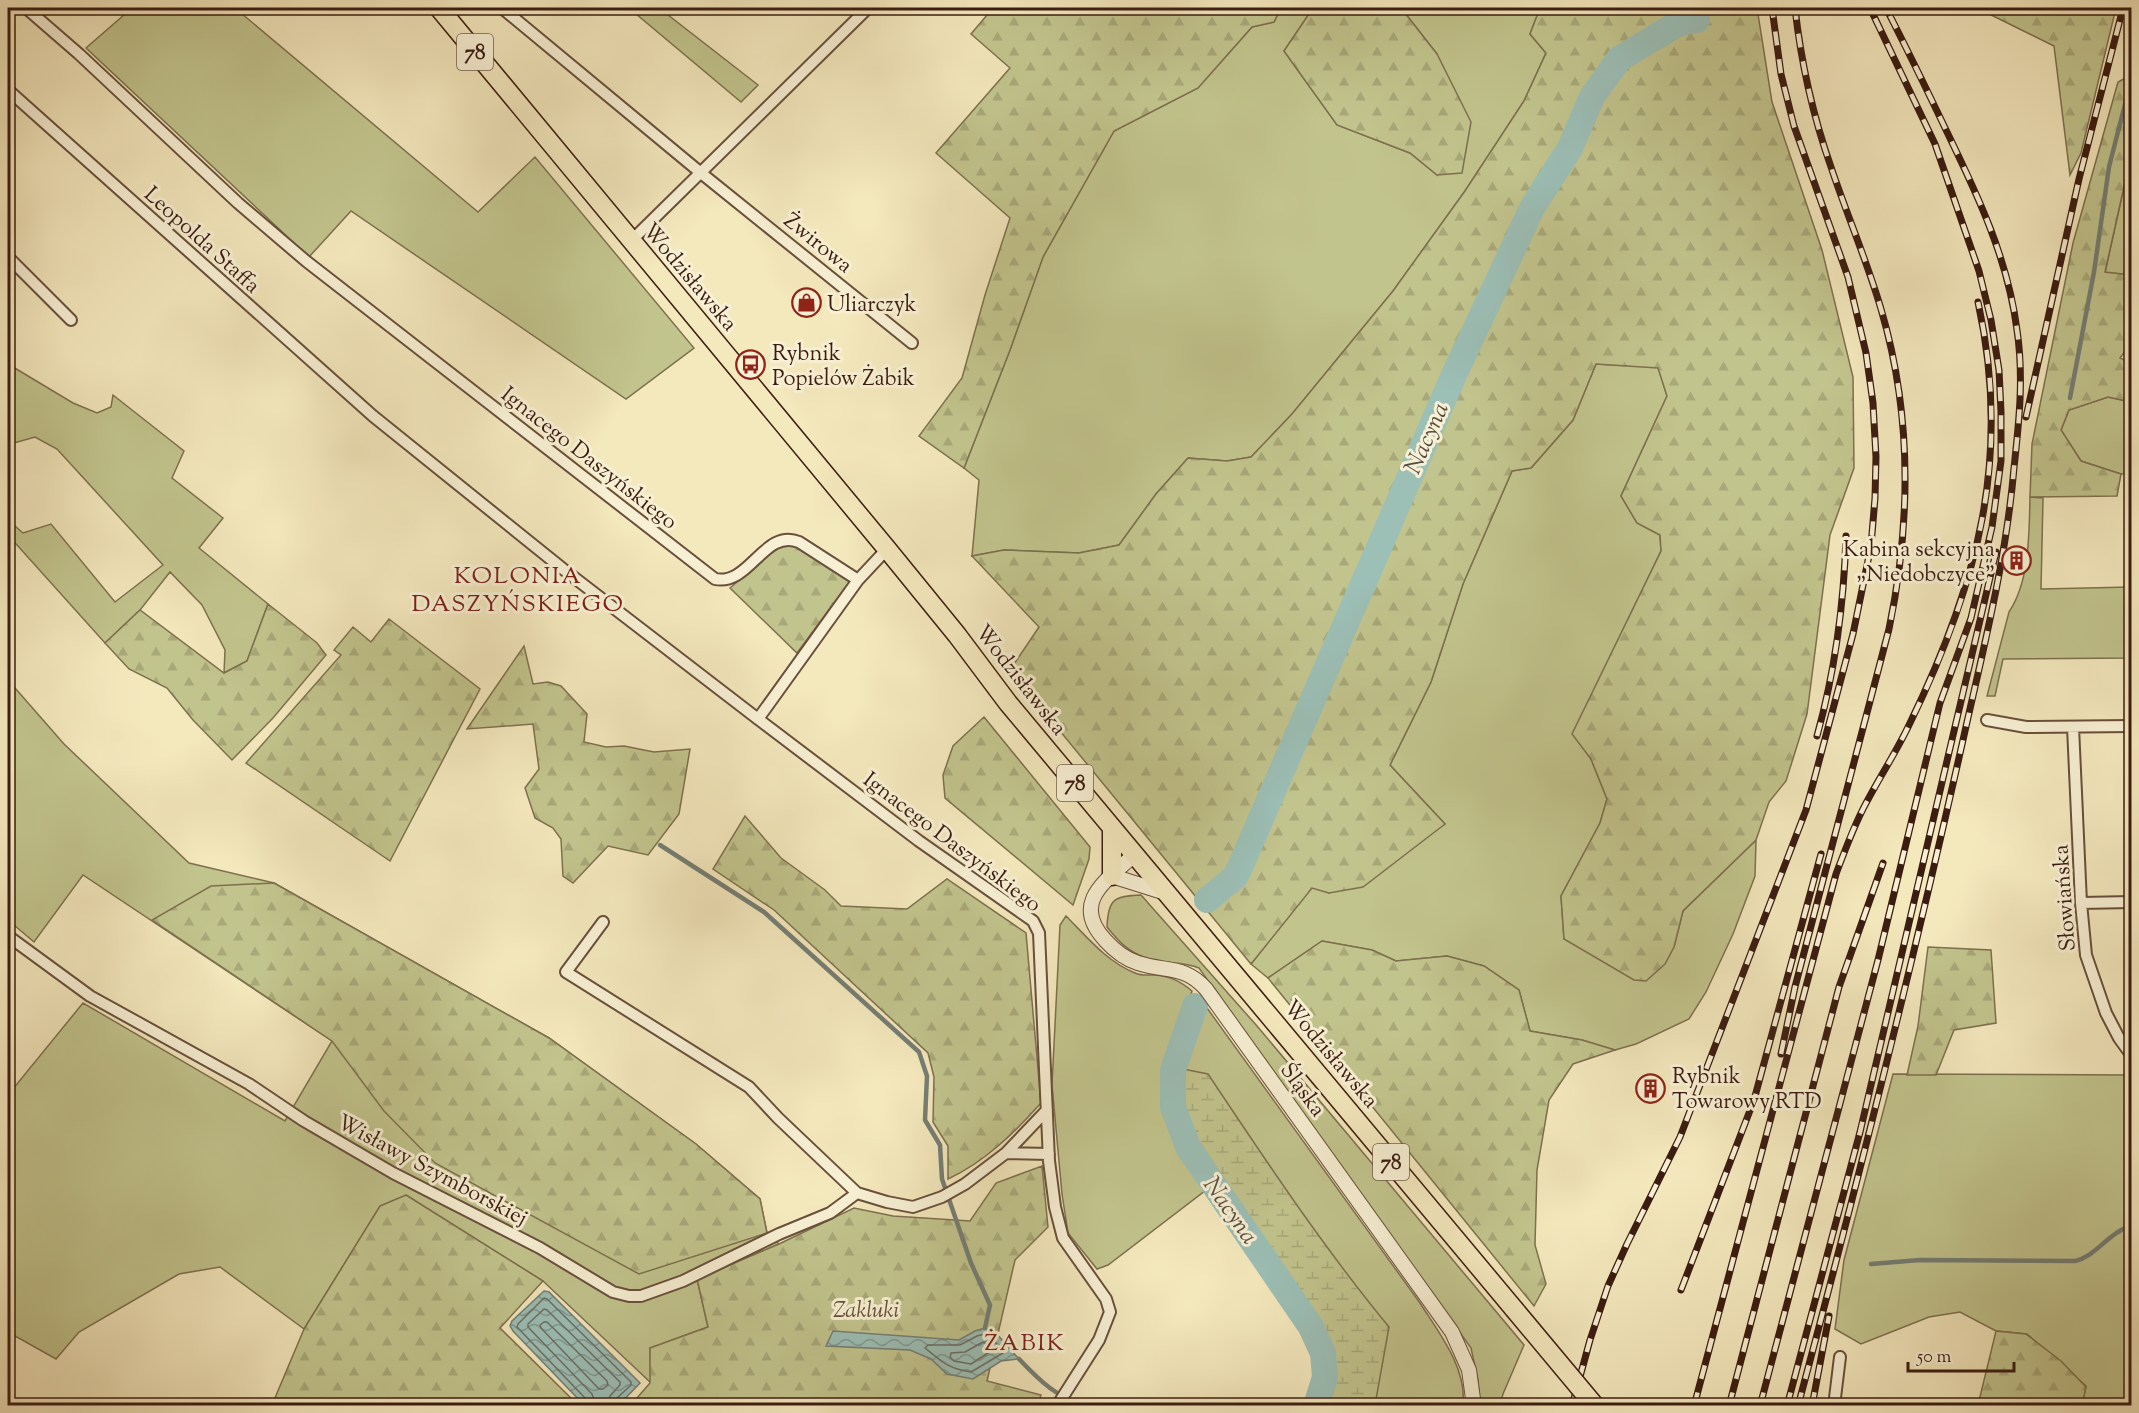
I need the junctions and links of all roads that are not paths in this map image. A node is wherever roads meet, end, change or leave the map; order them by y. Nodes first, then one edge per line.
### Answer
1 (26, 8) edge
2 (439, 8) edge
3 (502, 8) edge
4 (868, 8) edge
5 (8, 90) edge
6 (701, 173) junction
7 (631, 241) junction
8 (8, 257) edge
9 (71, 320) dead end
10 (912, 343) dead end
11 (374, 416) joint
12 (886, 549) junction
13 (858, 580) junction
14 (758, 719) junction
15 (1987, 720) dead end
16 (2132, 726) edge
17 (2073, 728) junction
18 (1112, 828) junction
19 (1134, 855) junction
20 (1112, 876) junction
21 (1166, 893) junction
22 (2132, 902) edge
23 (2081, 903) junction
24 (603, 922) dead end
25 (8, 936) edge
26 (2132, 1056) edge
27 (1047, 1110) junction
28 (1006, 1153) junction
29 (1049, 1154) junction
30 (857, 1193) junction
31 (1840, 1358) dead end
32 (1057, 1406) edge
33 (1474, 1406) edge
34 (1595, 1406) edge
35 (1834, 1406) edge

1 - 13 street, Ignacego Daszyńskiego
2 - 7 main road, Wodzisławska / 78
3 - 6 street, Żwirowa
4 - 6 street
5 - 11 street, Leopolda Staffa
6 - 7 street
6 - 10 street, Żwirowa
7 - 12 main road, Wodzisławska / 78
8 - 9 street
11 - 14 street, Ignacego Daszyńskiego
12 - 13 street
12 - 18 main road, Wodzisławska / 78
13 - 14 street
14 - 27 street, Ignacego Daszyńskiego
15 - 17 street
16 - 17 street
17 - 23 street, Słowiańska
18 - 19 main road, Wodzisławska / 78
18 - 20 main road
19 - 20 street, Śląska
19 - 21 main road, Wodzisławska / 78
20 - 21 street
20 - 33 street, Śląska
21 - 34 main road, Wodzisławska / 78, bridge
22 - 23 street
23 - 26 street, Słowiańska
24 - 30 street
25 - 30 street, Wisławy Szymborskiej
27 - 28 street
27 - 29 street, Ignacego Daszyńskiego
28 - 29 street
28 - 30 street
29 - 32 street, Ignacego Daszyńskiego
31 - 35 street

